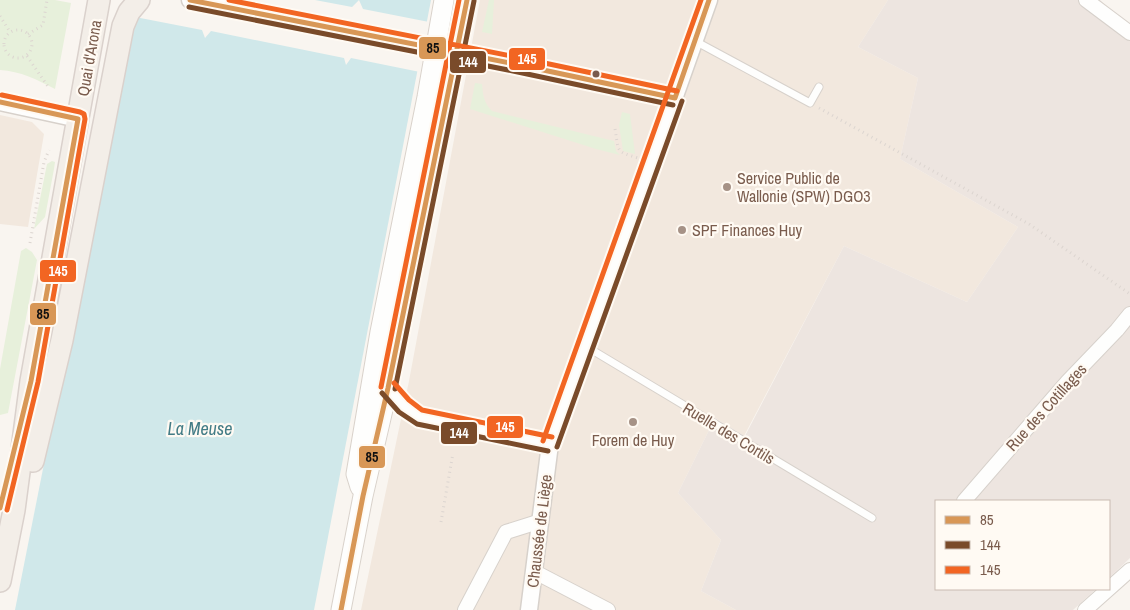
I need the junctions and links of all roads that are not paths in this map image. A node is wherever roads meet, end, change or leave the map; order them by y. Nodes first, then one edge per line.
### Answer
1 (99, 0) edge
2 (139, 0) edge
3 (190, 0) edge
4 (467, 0) edge
5 (709, 0) edge
6 (1086, 0) edge
7 (442, 5) edge
8 (1130, 33) edge
9 (695, 41) junction
10 (435, 48) junction
11 (820, 87) dead end
12 (675, 98) junction
13 (0, 102) edge
14 (78, 119) junction
15 (1130, 314) edge
16 (586, 346) junction
17 (388, 388) junction
18 (550, 444) junction
19 (364, 496) junction
20 (965, 500) edge
21 (7, 509) edge
22 (872, 518) dead end
23 (541, 521) junction
24 (1130, 570) edge
25 (535, 572) junction
26 (0, 581) edge
27 (1110, 588) edge
28 (1108, 590) edge
29 (340, 610) edge
30 (465, 610) edge
31 (529, 610) edge
32 (608, 610) edge
33 (1085, 610) edge

1 - 14 main road, Quai d'Arona
2 - 21 main road
3 - 10 street
4 - 17 main road
5 - 9 street, Chaussée de Liège
6 - 8 street
7 - 10 main road
9 - 11 lane
9 - 12 street, Chaussée de Liège
10 - 12 street, bridge
10 - 19 main road
12 - 16 street, Chaussée de Liège
13 - 14 street
14 - 21 main road, Quai d'Arona
15 - 20 street, Rue des Cotillages
16 - 18 street, Chaussée de Liège
16 - 22 lane, Ruelle des Cortils
17 - 18 street
17 - 19 main road
18 - 23 street, Chaussée de Liège
19 - 29 main road
21 - 26 main road, Quai d'Arona
23 - 25 street, Chaussée de Liège
23 - 30 street
24 - 27 street
25 - 31 street, Chaussée de Liège
25 - 32 street
28 - 33 street

